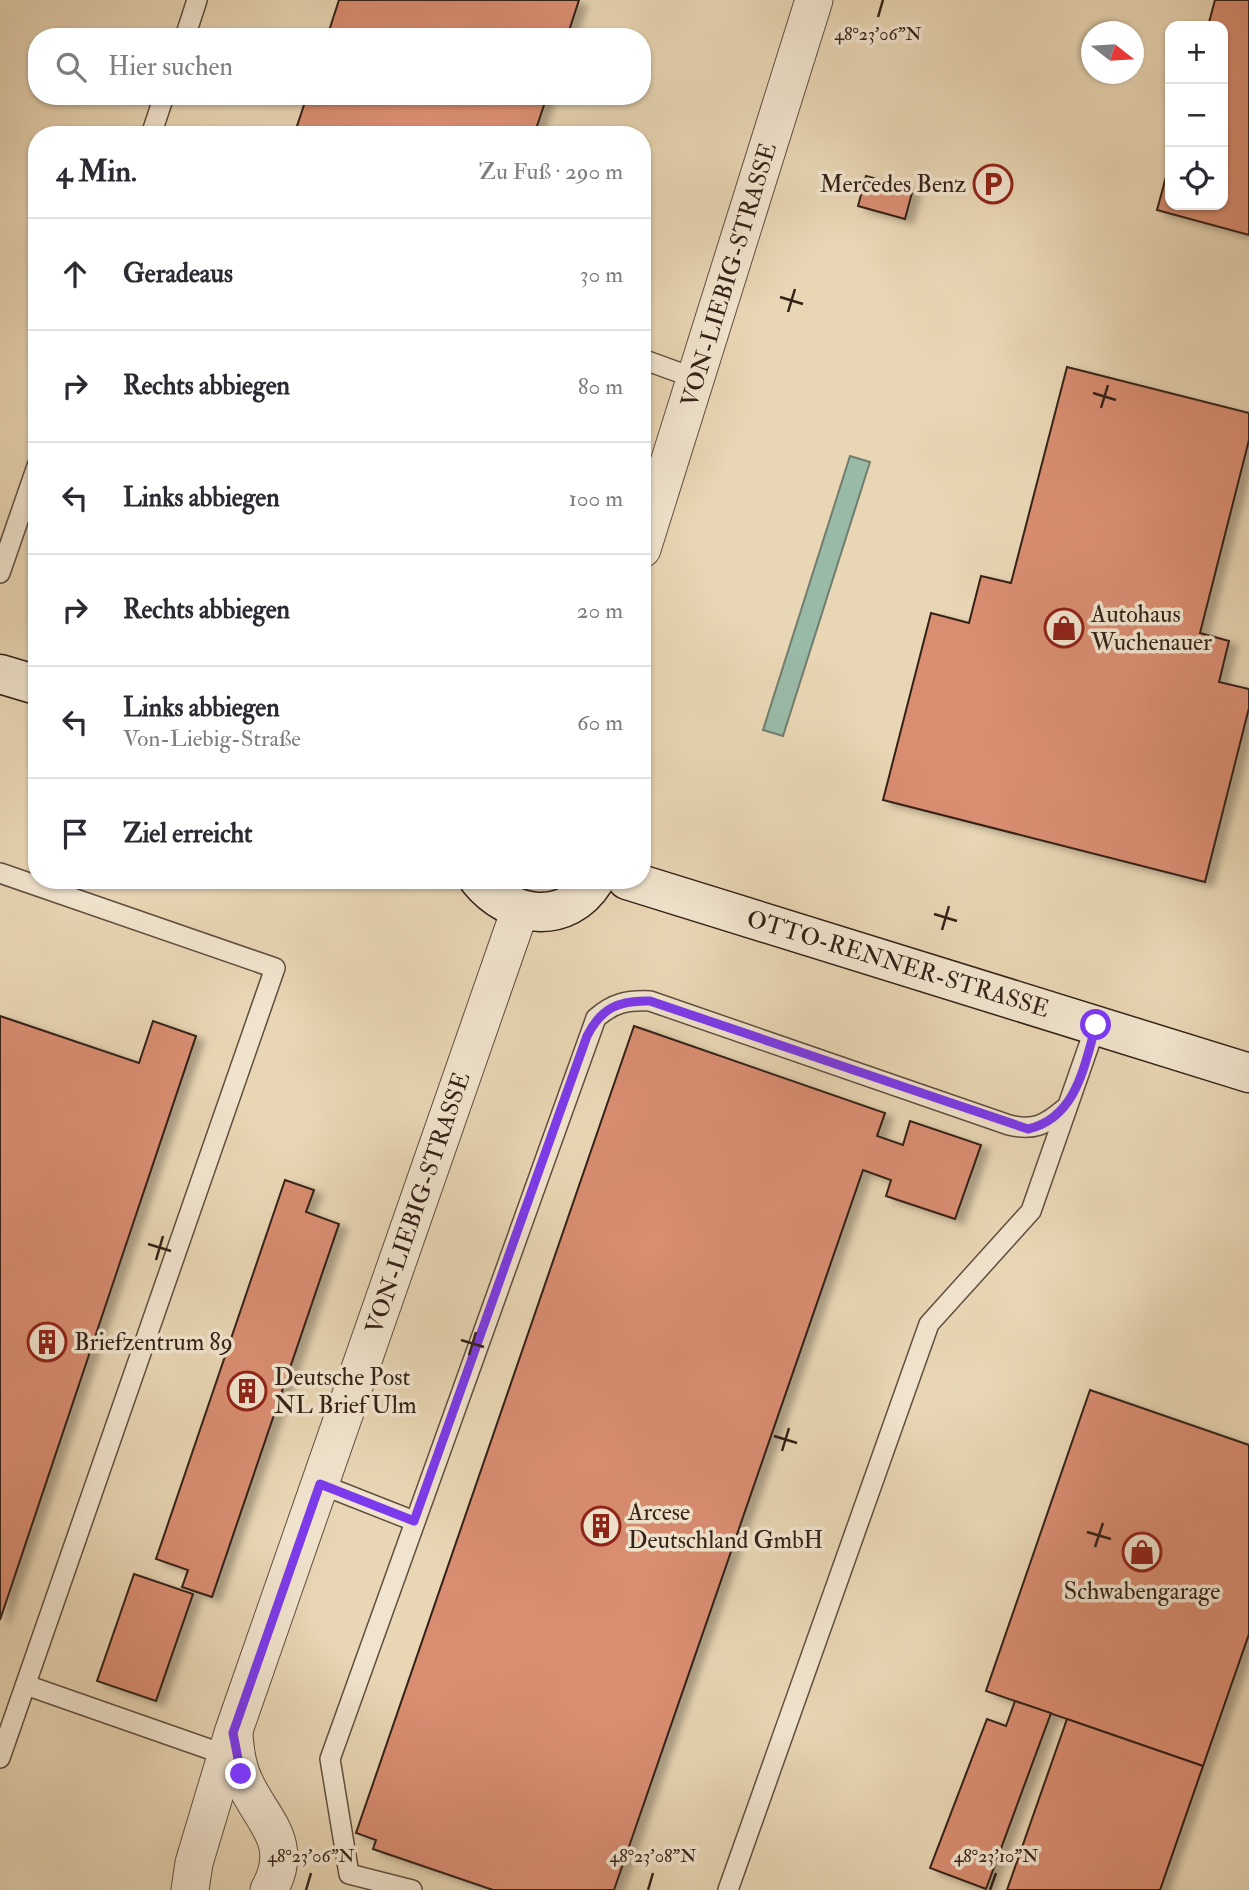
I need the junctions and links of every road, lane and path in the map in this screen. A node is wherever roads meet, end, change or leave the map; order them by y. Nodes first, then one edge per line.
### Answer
1 (197, 0) edge
2 (814, 0) edge
3 (188, 28) edge
4 (161, 105) edge
5 (154, 126) edge
6 (651, 362) edge
7 (697, 379) junction
8 (28, 493) edge
9 (651, 521) edge
10 (0, 573) edge
11 (0, 674) edge
12 (28, 682) edge
13 (0, 873) edge
14 (28, 883) edge
15 (651, 887) edge
16 (46, 889) edge
17 (489, 889) edge
18 (588, 889) edge
19 (520, 910) junction
20 (1096, 1025) junction
21 (1249, 1073) edge
22 (1065, 1110) junction
23 (320, 1484) junction
24 (414, 1521) junction
25 (26, 1685) junction
26 (230, 1744) junction
27 (0, 1758) edge
28 (190, 1890) edge
29 (269, 1890) edge
30 (412, 1890) edge
31 (728, 1890) edge

1 - 3 lane
2 - 7 street, VON-LIEBIG-STRASSE
4 - 5 lane
6 - 7 lane
7 - 9 street, VON-LIEBIG-STRASSE
8 - 10 lane
11 - 12 street
13 - 14 lane
15 - 20 street, OTTO-RENNER-STRASSE
16 - 25 lane
17 - 19 street
18 - 19 street
19 - 23 street, VON-LIEBIG-STRASSE
20 - 21 street, OTTO-RENNER-STRASSE
20 - 22 lane
22 - 24 lane
22 - 31 lane
23 - 24 lane
23 - 26 street, VON-LIEBIG-STRASSE
24 - 30 lane
25 - 26 lane
25 - 27 lane
26 - 28 street, VON-LIEBIG-STRASSE
26 - 29 street

